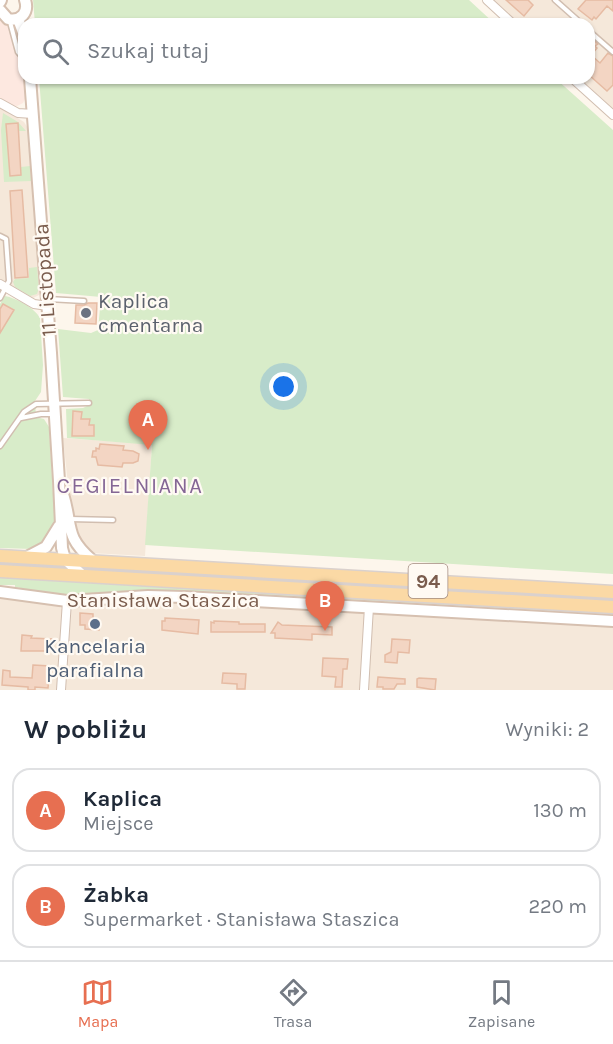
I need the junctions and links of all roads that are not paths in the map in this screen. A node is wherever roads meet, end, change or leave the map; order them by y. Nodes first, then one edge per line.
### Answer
1 (25, 0) edge
2 (487, 0) edge
3 (555, 0) edge
4 (0, 10) edge
5 (506, 18) edge
6 (575, 18) edge
7 (13, 19) junction
8 (18, 26) edge
9 (595, 36) edge
10 (18, 51) edge
11 (613, 52) edge
12 (30, 84) edge
13 (579, 84) edge
14 (0, 103) edge
15 (33, 114) junction
16 (613, 115) edge
17 (0, 236) edge
18 (3, 286) edge
19 (0, 298) edge
20 (84, 301) dead end
21 (47, 303) junction
22 (89, 403) dead end
23 (53, 408) junction
24 (20, 418) junction
25 (0, 446) edge
26 (59, 481) junction
27 (69, 519) junction
28 (113, 520) dead end
29 (59, 526) junction
30 (73, 540) junction
31 (0, 556) edge
32 (27, 557) junction
33 (65, 559) junction
34 (92, 560) junction
35 (0, 571) edge
36 (43, 573) junction
37 (82, 575) junction
38 (0, 592) edge
39 (613, 592) edge
40 (67, 601) junction
41 (369, 607) junction
42 (613, 607) edge
43 (613, 621) edge
44 (62, 690) edge
45 (364, 690) edge

1 - 7 street
2 - 5 street
3 - 6 lane
4 - 7 street
7 - 8 street
7 - 10 lane
9 - 11 lane
12 - 15 street, 11 Listopada
13 - 16 street
14 - 15 street
15 - 21 street, 11 Listopada
17 - 18 lane
18 - 19 lane
18 - 21 street
20 - 21 lane
21 - 23 street, 11 Listopada
22 - 23 lane
23 - 24 lane
23 - 24 lane
23 - 26 street, 11 Listopada
24 - 25 lane
26 - 27 street, 11 Listopada
26 - 29 street, 11 Listopada
27 - 28 lane
27 - 30 street, 11 Listopada
29 - 32 street
29 - 33 street, 11 Listopada
30 - 33 street
30 - 34 street
31 - 32 main road, 94
32 - 33 main road, 94
33 - 34 main road, 94
33 - 36 street
33 - 37 street
34 - 39 main road, 94
35 - 36 main road, 94
36 - 37 main road, 94
37 - 42 main road, 94
38 - 40 street, Stanisława Staszica
40 - 41 street, Stanisława Staszica
40 - 44 street
41 - 43 street, Stanisława Staszica
41 - 45 street

